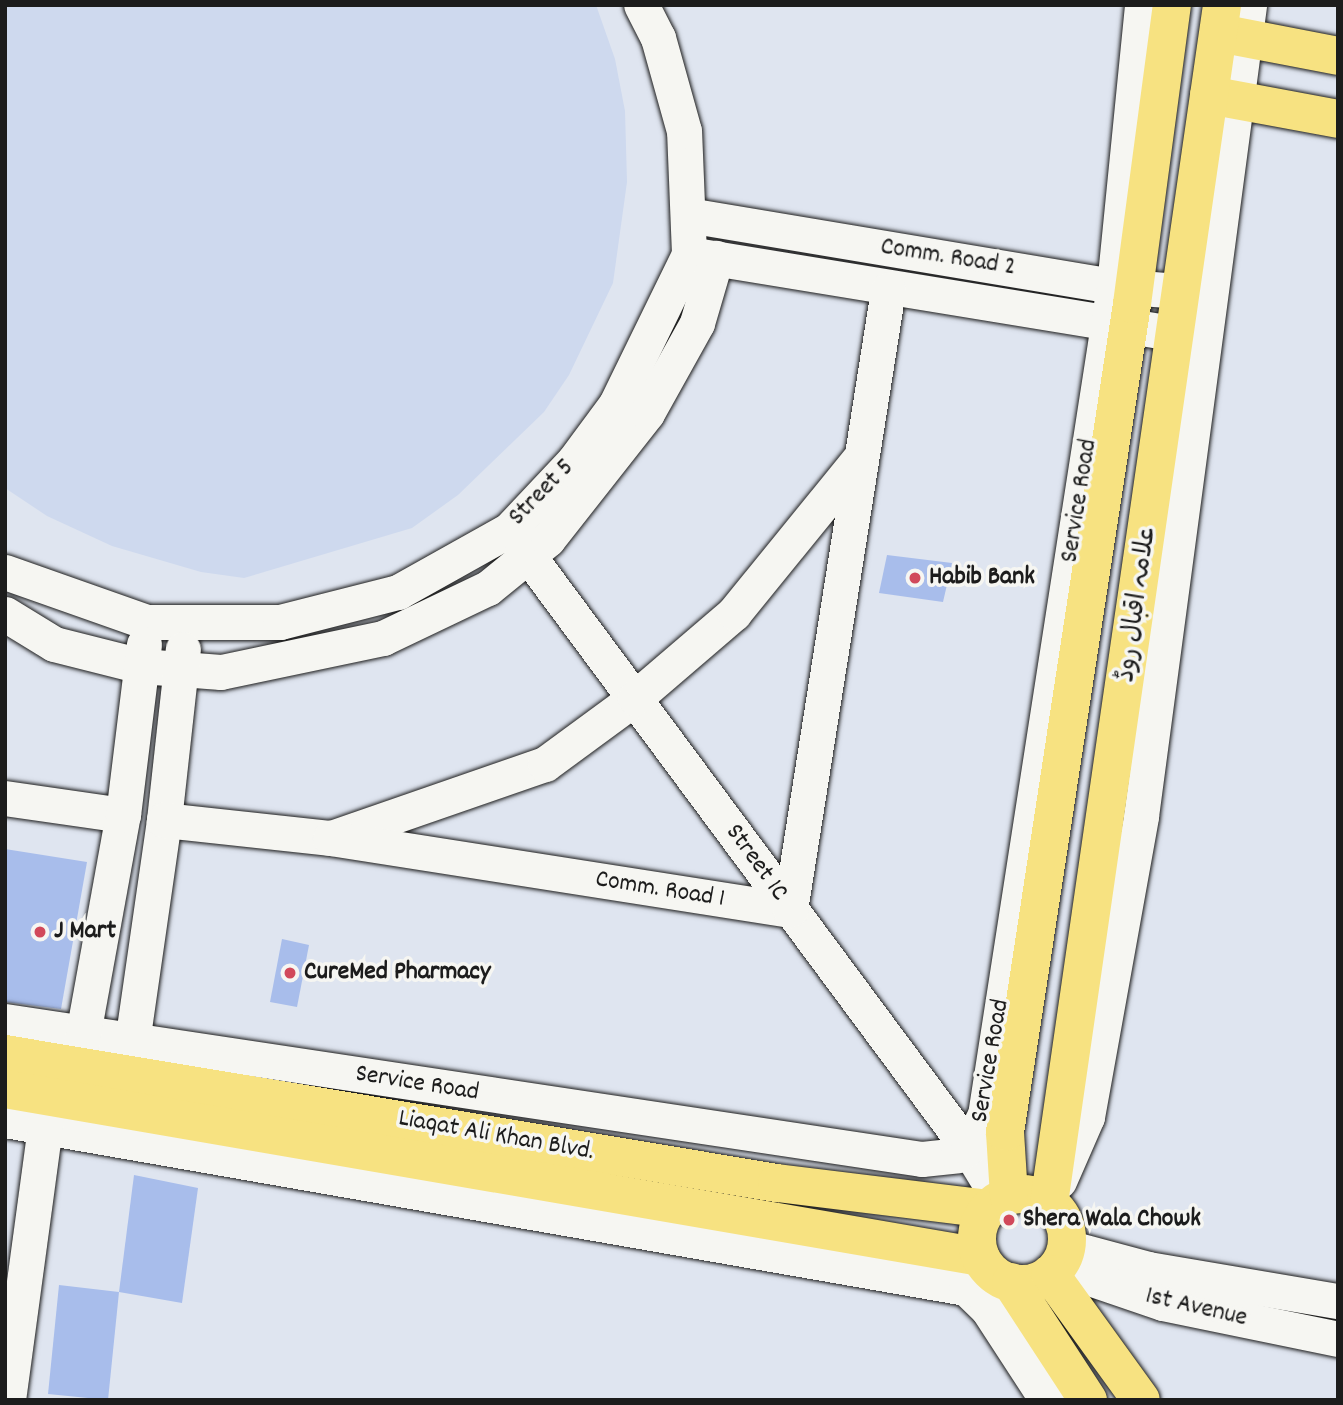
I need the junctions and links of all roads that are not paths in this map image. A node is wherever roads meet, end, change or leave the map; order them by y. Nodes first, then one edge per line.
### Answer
1 (641, 5) edge
2 (1142, 5) edge
3 (1172, 5) edge
4 (1233, 20) edge
5 (1338, 56) edge
6 (1222, 98) junction
7 (1338, 119) edge
8 (688, 215) junction
9 (702, 256) junction
10 (1124, 286) junction
11 (888, 290) junction
12 (1196, 293) junction
13 (1118, 325) junction
14 (1192, 336) junction
15 (860, 458) junction
16 (509, 530) junction
17 (530, 558) junction
18 (5, 572) edge
19 (5, 614) edge
20 (146, 622) junction
21 (186, 625) junction
22 (141, 666) junction
23 (181, 671) junction
24 (635, 698) junction
25 (5, 798) edge
26 (123, 815) junction
27 (164, 820) junction
28 (330, 838) junction
29 (790, 910) junction
30 (5, 1021) edge
31 (5, 1054) edge
32 (129, 1058) junction
33 (62, 1077) junction
34 (5, 1089) edge
35 (5, 1120) edge
36 (968, 1148) junction
37 (999, 1201) junction
38 (1049, 1203) junction
39 (1058, 1262) junction
40 (991, 1277) junction
41 (1338, 1301) edge
42 (1338, 1339) edge
43 (8, 1400) edge
44 (1047, 1400) edge
45 (1088, 1400) edge
46 (1141, 1400) edge

1 - 8 street, Street 5
2 - 10 street
3 - 10 main road
4 - 5 main road
4 - 6 main road, علامہ اقبال روڈ
6 - 7 main road
6 - 12 main road, علامہ اقبال روڈ
8 - 9 street, Street 5
8 - 10 street, Comm. Road 2
9 - 11 street, Comm. Road 2
9 - 16 street, Street 5
9 - 17 street, Street 5
10 - 12 street, Comm. Road 2
10 - 13 main road
11 - 13 street, Comm. Road 2
11 - 15 street
12 - 14 main road, علامہ اقبال روڈ
13 - 14 street, Comm. Road 2
13 - 36 street, Service Road
13 - 37 main road
14 - 38 main road, علامہ اقبال روڈ
15 - 24 street
15 - 29 street
16 - 17 street, Street 1C
16 - 21 street, Street 5
17 - 23 street, Street 5
17 - 24 street, Street 1C
18 - 20 street, Street 5
19 - 22 street, Street 5
20 - 21 street, Street 5
20 - 22 street
21 - 23 street
22 - 23 street, Street 5
22 - 26 street
23 - 27 street
24 - 28 street
24 - 29 street, Street 1C
25 - 26 street
26 - 33 street
27 - 28 street, Comm. Road 1
27 - 32 street
28 - 29 street, Comm. Road 1
29 - 36 street, Street 1C
30 - 33 street
31 - 33 main road, Liaqat Ali Khan Blvd.
32 - 33 main road, Liaqat Ali Khan Blvd.
32 - 36 street, Service Road
32 - 37 main road, Liaqat Ali Khan Blvd.
33 - 34 main road, Liaqat Ali Khan Blvd.
33 - 35 street, Liaqat Ali Khan Blvd.
33 - 40 main road, Liaqat Ali Khan Blvd.
33 - 40 street, Liaqat Ali Khan Blvd.
33 - 43 street
36 - 37 street, Street 1C
37 - 38 main road
37 - 40 main road
38 - 39 main road
39 - 40 main road
39 - 41 street
39 - 42 street, 1st Avenue
39 - 46 main road
40 - 44 street
40 - 45 main road

